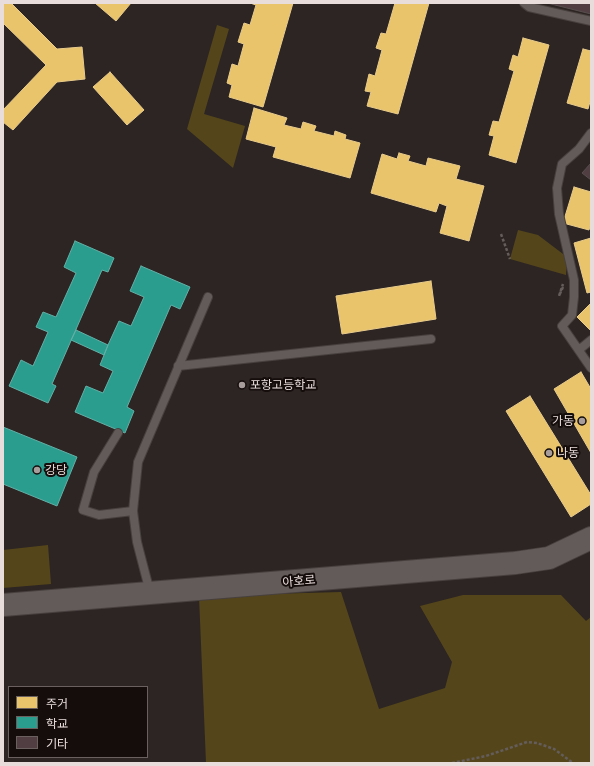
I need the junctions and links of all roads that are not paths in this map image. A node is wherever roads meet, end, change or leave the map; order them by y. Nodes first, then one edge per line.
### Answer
1 (524, 3) edge
2 (591, 21) edge
3 (591, 133) edge
4 (208, 297) dead end
5 (431, 339) dead end
6 (591, 340) edge
7 (580, 349) junction
8 (178, 366) junction
9 (591, 368) edge
10 (118, 433) dead end
11 (133, 511) junction
12 (591, 538) edge
13 (150, 593) junction
14 (3, 605) edge

1 - 2 lane
3 - 7 lane
4 - 8 lane
5 - 8 lane
6 - 7 lane
7 - 9 lane
8 - 11 lane
10 - 11 lane
11 - 13 lane
12 - 13 main road, 아호로
13 - 14 main road, 아호로

